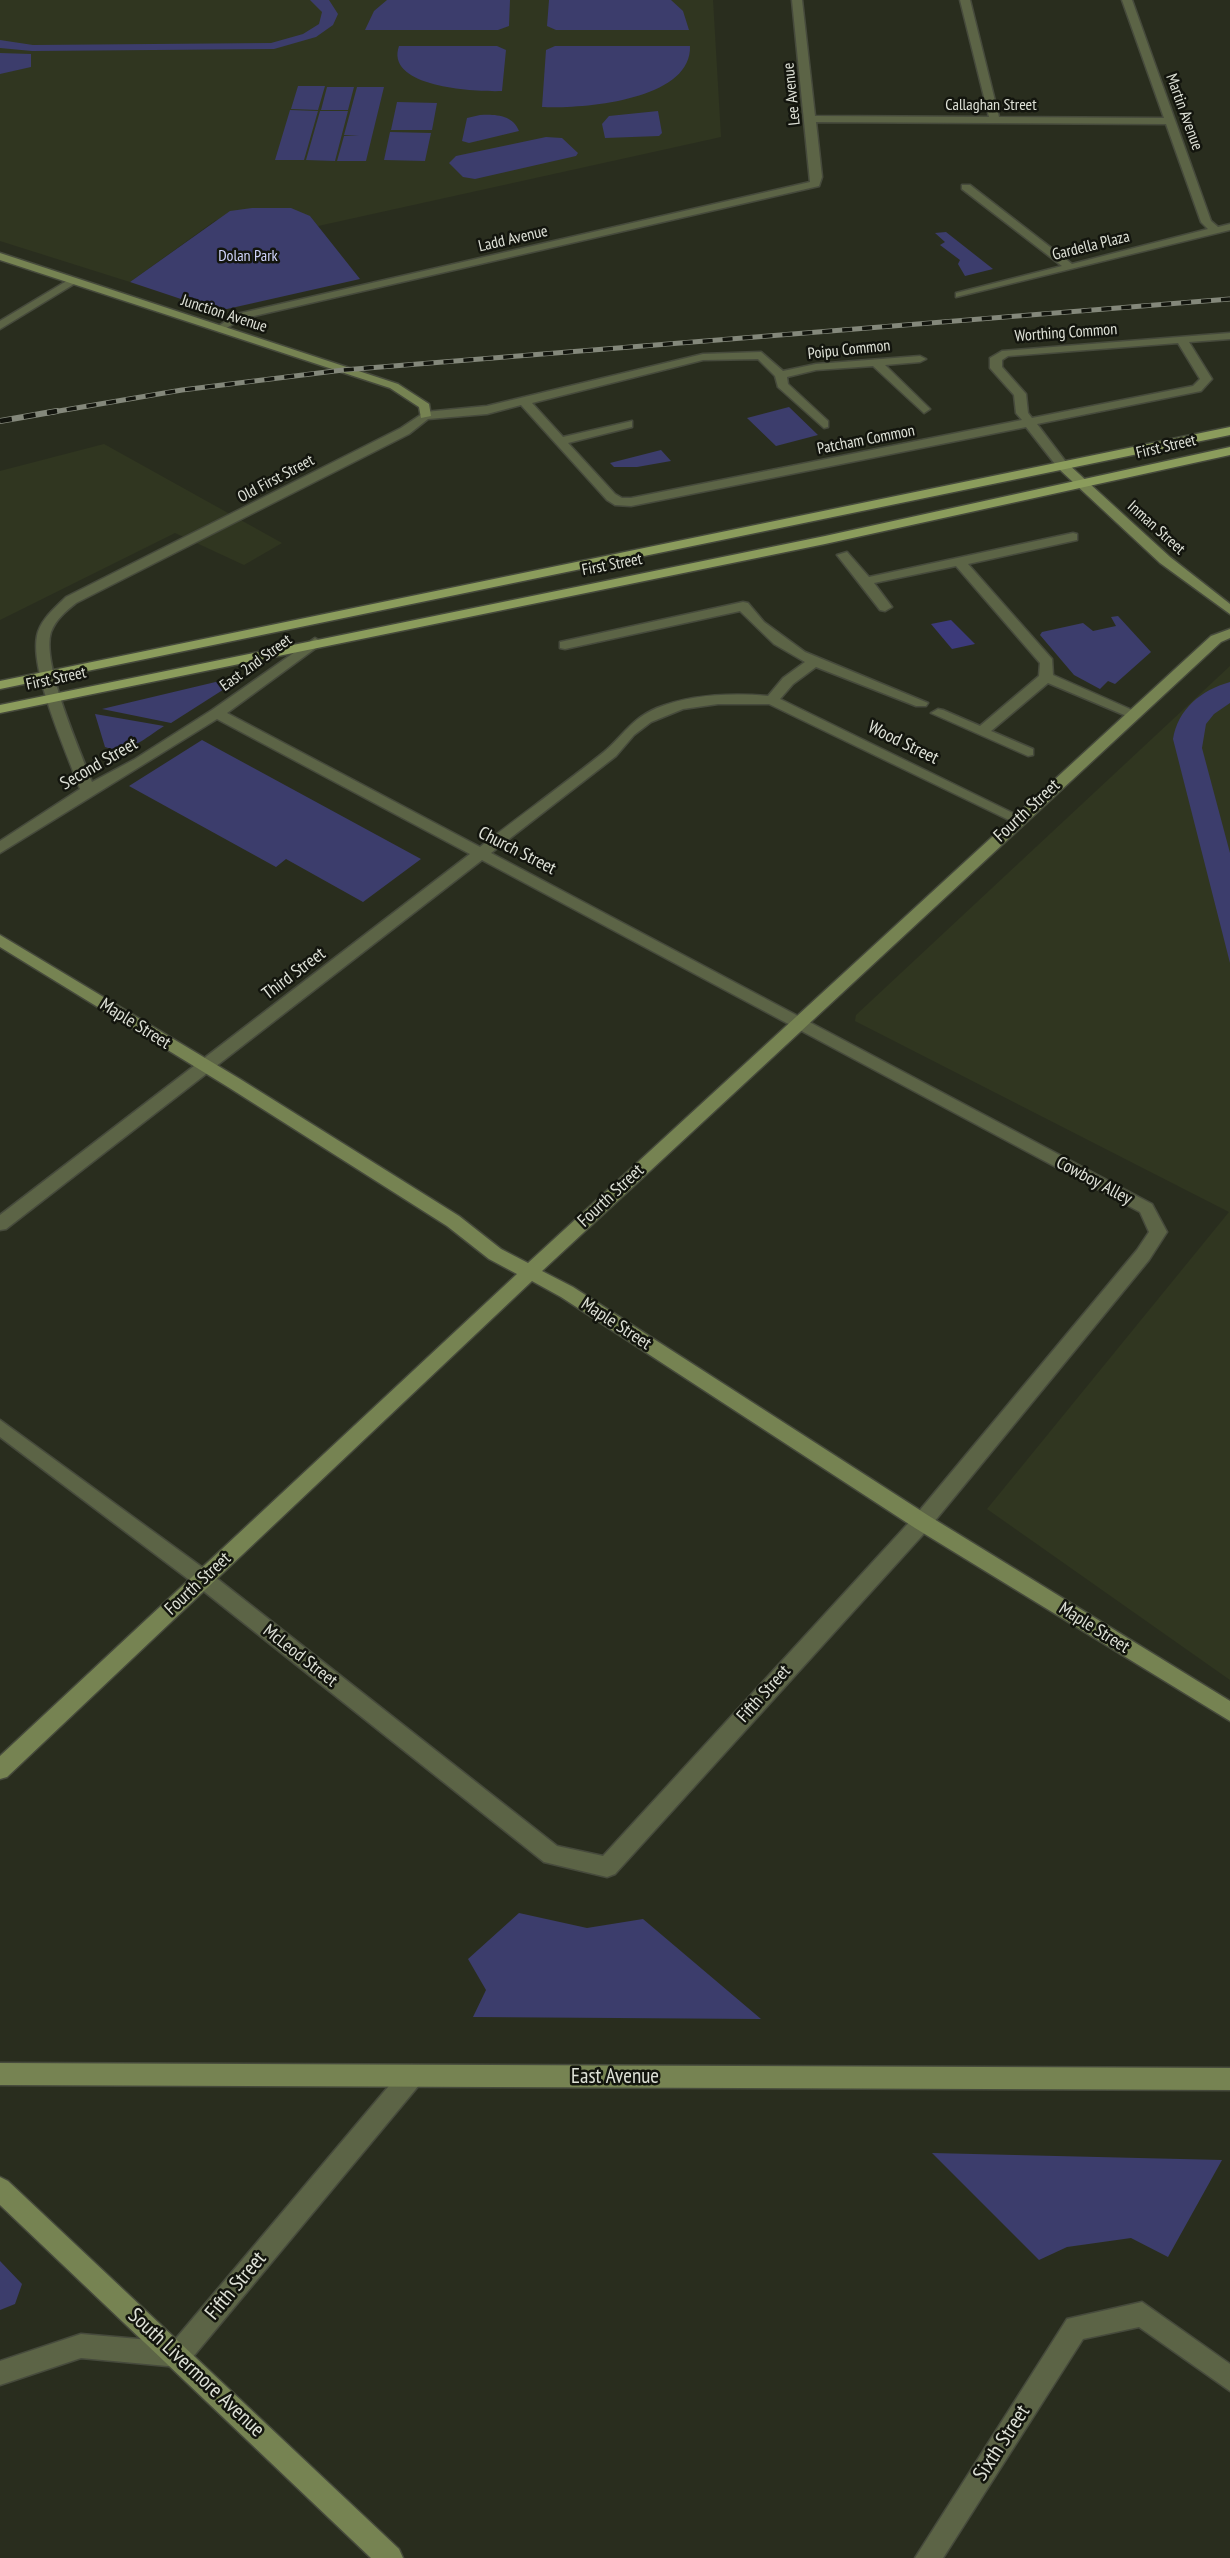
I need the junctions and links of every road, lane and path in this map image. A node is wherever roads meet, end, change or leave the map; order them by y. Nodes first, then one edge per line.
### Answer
1 (797, 0) edge
2 (965, 0) edge
3 (1127, 0) edge
4 (810, 119) junction
5 (995, 120) junction
6 (1171, 121) junction
7 (815, 184) joint
8 (966, 187) dead end
9 (1230, 227) edge
10 (1217, 231) junction
11 (0, 256) edge
12 (1071, 268) junction
13 (74, 281) junction
14 (960, 295) dead end
15 (0, 326) edge
16 (220, 329) junction
17 (1230, 336) edge
18 (1182, 340) junction
19 (920, 359) dead end
20 (876, 363) junction
21 (781, 375) junction
22 (524, 401) junction
23 (924, 409) dead end
24 (425, 416) junction
25 (628, 424) dead end
26 (824, 424) dead end
27 (1030, 425) junction
28 (1230, 430) edge
29 (560, 440) junction
30 (1230, 451) edge
31 (1063, 466) junction
32 (1081, 484) junction
33 (1073, 537) dead end
34 (843, 555) dead end
35 (959, 562) junction
36 (866, 581) junction
37 (885, 607) dead end
38 (1230, 610) edge
39 (1230, 633) edge
40 (315, 642) junction
41 (565, 645) dead end
42 (814, 662) junction
43 (49, 674) junction
44 (1046, 677) junction
45 (0, 685) edge
46 (57, 697) junction
47 (772, 700) junction
48 (921, 703) dead end
49 (0, 709) edge
50 (217, 713) junction
51 (938, 713) dead end
52 (1134, 714) junction
53 (981, 732) junction
54 (1028, 752) dead end
55 (88, 790) junction
56 (1018, 819) junction
57 (0, 848) edge
58 (480, 854) junction
59 (0, 940) edge
60 (800, 1022) junction
61 (204, 1067) junction
62 (0, 1224) edge
63 (529, 1273) junction
64 (0, 1427) edge
65 (922, 1522) junction
66 (203, 1579) junction
67 (1230, 1712) edge
68 (0, 1770) edge
69 (607, 1867) joint
70 (0, 2074) edge
71 (412, 2076) junction
72 (1230, 2079) edge
73 (0, 2189) edge
74 (178, 2355) junction
75 (0, 2373) edge
76 (1230, 2379) edge
77 (390, 2558) edge
78 (928, 2558) edge

1 - 4 street, Lee Avenue
2 - 5 street
3 - 6 street, Martin Avenue
4 - 5 street, Callaghan Street
4 - 7 street, Lee Avenue
5 - 6 street, Callaghan Street
6 - 10 street, Martin Avenue
7 - 16 street, Ladd Avenue
8 - 12 street
9 - 10 street, Gardella Plaza
10 - 12 street, Gardella Plaza
11 - 13 street, Junction Avenue
12 - 14 street, Gardella Plaza
13 - 15 street
13 - 16 street, Junction Avenue
16 - 24 street, Junction Avenue
17 - 18 street, Worthing Common
18 - 27 street, Patcham Common
18 - 27 street, Worthing Common
19 - 20 street, Poipu Common
20 - 21 street, Poipu Common
20 - 23 street
21 - 22 street, Old First Street
21 - 26 street, Old First Street
22 - 24 street, Old First Street
22 - 29 street, Patcham Common
24 - 43 street, Old First Street
25 - 29 street
27 - 29 street, Patcham Common
27 - 31 street, Worthing Common
28 - 31 main road, First Street
30 - 32 main road, First Street
31 - 32 street, Inman Street
31 - 43 main road, First Street
32 - 38 street, Inman Street
32 - 40 main road, First Street
33 - 35 street
34 - 36 street
35 - 36 street
35 - 44 street
36 - 37 street
39 - 52 street, Fourth Street
40 - 46 main road, First Street
40 - 50 street, East 2nd Street
41 - 42 street
42 - 47 street
42 - 48 street
43 - 45 main road, First Street
43 - 46 street, Old First Street
44 - 52 street
44 - 53 street
46 - 49 main road, First Street
46 - 55 street, Old First Street
47 - 56 street, Wood Street
47 - 58 street, Third Street
50 - 55 street, Second Street
50 - 58 street, Church Street
51 - 53 street
52 - 56 street, Fourth Street
53 - 54 street
55 - 57 street, Second Street
56 - 60 street, Fourth Street
58 - 60 street, Church Street
58 - 61 street, Third Street
59 - 61 street, Maple Street
60 - 63 street, Fourth Street
60 - 65 street, Cowboy Alley
61 - 62 street, Third Street
61 - 63 street, Maple Street
63 - 65 street, Maple Street
63 - 66 street, Fourth Street
64 - 66 street, McLeod Street
65 - 67 street, Maple Street
65 - 69 street, Fifth Street
66 - 68 street, Fourth Street
66 - 69 street, McLeod Street
70 - 71 street, East Avenue
71 - 72 street, East Avenue
71 - 74 street, Fifth Street
73 - 74 street, South Livermore Avenue
74 - 75 street
74 - 77 street, South Livermore Avenue
76 - 78 street, Sixth Street

